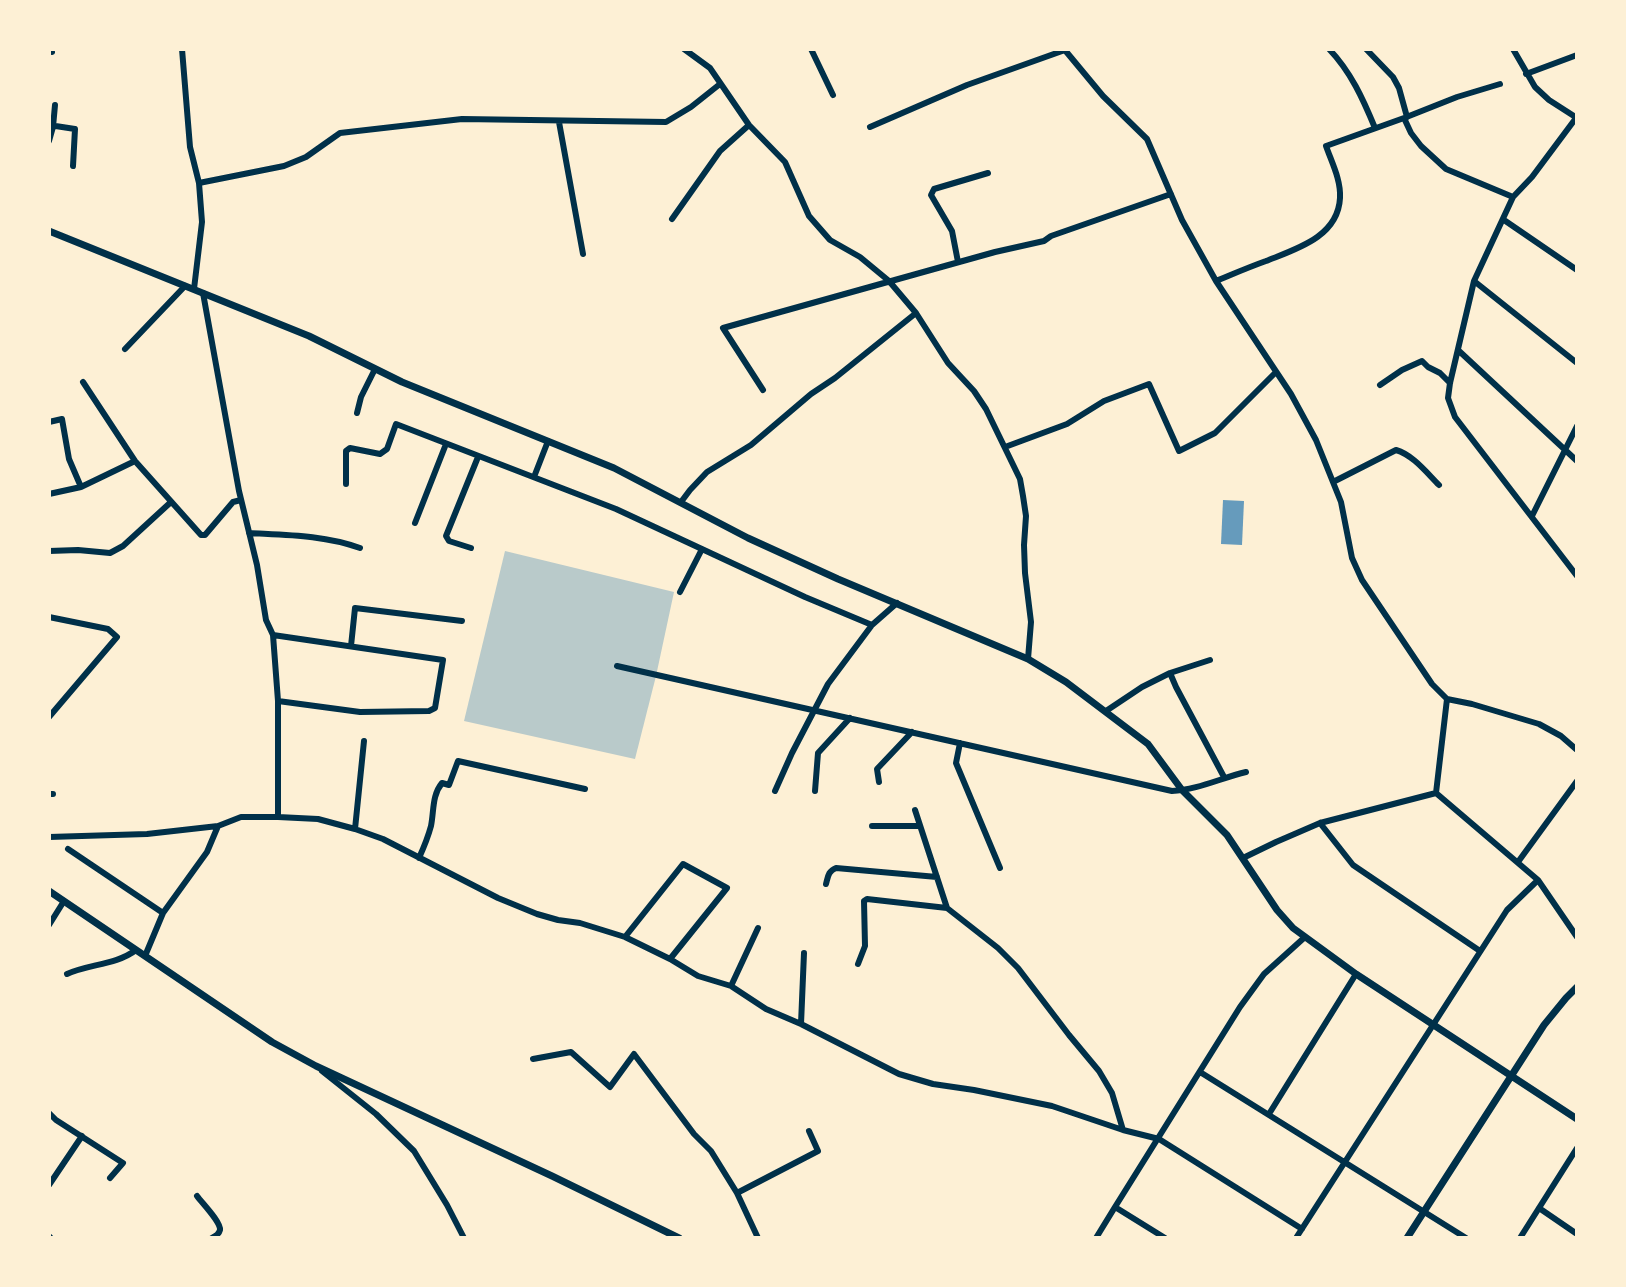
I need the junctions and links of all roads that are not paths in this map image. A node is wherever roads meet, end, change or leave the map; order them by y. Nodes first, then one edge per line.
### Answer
1 (182, 49) edge
2 (684, 49) edge
3 (811, 49) edge
4 (1329, 49) edge
5 (1366, 49) edge
6 (1513, 49) edge
7 (1064, 50) edge
8 (1577, 55) edge
9 (1526, 74) junction
10 (720, 84) junction
11 (1500, 84) dead end
12 (833, 95) dead end
13 (55, 104) dead end
14 (1406, 117) junction
15 (1577, 118) edge
16 (559, 122) junction
17 (749, 125) junction
18 (51, 126) edge
19 (870, 127) dead end
20 (1374, 128) junction
21 (49, 141) edge
22 (73, 166) dead end
23 (988, 173) dead end
24 (199, 183) junction
25 (1171, 194) junction
26 (1513, 197) junction
27 (672, 219) dead end
28 (1504, 220) junction
29 (49, 231) edge
30 (583, 254) dead end
31 (958, 262) junction
32 (1577, 270) edge
33 (889, 281) junction
34 (1216, 281) junction
35 (1475, 281) junction
36 (185, 286) junction
37 (199, 291) junction
38 (915, 313) junction
39 (125, 349) dead end
40 (1458, 350) junction
41 (1577, 363) edge
42 (375, 369) junction
43 (1276, 372) junction
44 (83, 382) dead end
45 (1450, 383) junction
46 (1380, 385) dead end
47 (763, 390) dead end
48 (357, 413) dead end
49 (49, 422) edge
50 (1577, 426) edge
51 (548, 441) junction
52 (446, 444) junction
53 (1005, 447) junction
54 (1564, 449) junction
55 (478, 457) junction
56 (135, 461) junction
57 (1577, 461) edge
58 (534, 477) junction
59 (1333, 482) junction
60 (346, 484) dead end
61 (1438, 485) dead end
62 (81, 487) junction
63 (49, 494) edge
64 (241, 500) junction
65 (171, 502) junction
66 (681, 502) junction
67 (1532, 516) junction
68 (415, 523) dead end
69 (249, 533) junction
70 (360, 548) dead end
71 (471, 548) dead end
72 (702, 549) junction
73 (49, 551) edge
74 (1577, 576) edge
75 (680, 592) dead end
76 (897, 603) junction
77 (49, 617) edge
78 (462, 621) dead end
79 (872, 625) junction
80 (273, 635) junction
81 (351, 646) junction
82 (1028, 659) junction
83 (1210, 660) dead end
84 (617, 666) dead end
85 (1170, 673) junction
86 (1447, 699) junction
87 (278, 701) junction
88 (814, 710) junction
89 (1106, 711) junction
90 (49, 718) edge
91 (850, 719) junction
92 (912, 732) junction
93 (364, 741) dead end
94 (960, 743) junction
95 (1577, 750) edge
96 (1245, 772) dead end
97 (1224, 777) junction
98 (1577, 781) edge
99 (878, 782) dead end
100 (584, 789) dead end
101 (1182, 790) junction
102 (775, 791) dead end
103 (815, 791) dead end
104 (1436, 793) junction
105 (915, 810) dead end
106 (278, 817) junction
107 (1321, 823) junction
108 (218, 826) junction
109 (872, 826) dead end
110 (920, 826) junction
111 (355, 829) junction
112 (49, 837) edge
113 (68, 849) dead end
114 (419, 858) junction
115 (1243, 858) junction
116 (1518, 862) junction
117 (1000, 868) dead end
118 (937, 877) junction
119 (1538, 880) junction
120 (826, 884) dead end
121 (49, 891) edge
122 (64, 901) junction
123 (947, 908) junction
124 (163, 913) junction
125 (49, 925) edge
126 (758, 928) dead end
127 (625, 937) junction
128 (1305, 937) junction
129 (1577, 937) edge
130 (136, 950) junction
131 (1480, 951) junction
132 (804, 953) dead end
133 (145, 956) junction
134 (670, 959) junction
135 (858, 964) dead end
136 (1356, 974) junction
137 (67, 975) dead end
138 (731, 986) junction
139 (1577, 986) edge
140 (801, 1024) junction
141 (1433, 1025) junction
142 (533, 1059) dead end
143 (316, 1066) junction
144 (1200, 1072) junction
145 (1510, 1076) junction
146 (49, 1114) edge
147 (1269, 1115) junction
148 (1577, 1119) edge
149 (809, 1130) dead end
150 (1123, 1130) junction
151 (82, 1136) junction
152 (1159, 1139) junction
153 (1577, 1148) edge
154 (1345, 1161) junction
155 (110, 1178) dead end
156 (49, 1185) edge
157 (737, 1194) junction
158 (197, 1196) dead end
159 (1115, 1207) junction
160 (1539, 1208) junction
161 (1424, 1211) junction
162 (1302, 1229) junction
163 (1577, 1234) edge
164 (212, 1238) edge
165 (464, 1238) edge
166 (679, 1238) edge
167 (758, 1238) edge
168 (1096, 1238) edge
169 (1165, 1238) edge
170 (1297, 1238) edge
171 (1407, 1238) edge
172 (1466, 1238) edge
173 (1520, 1238) edge

1 - 24 street
2 - 10 street
3 - 12 street
4 - 20 street
5 - 14 street
6 - 9 street
7 - 19 street
7 - 25 street
8 - 9 street
9 - 15 street
10 - 16 street
10 - 17 street
11 - 14 street
13 - 18 street
14 - 20 street
14 - 26 street
15 - 26 street
16 - 24 street
16 - 30 street
17 - 27 street
17 - 33 street
18 - 21 street
18 - 22 street
20 - 34 street
23 - 31 street
24 - 37 street
25 - 31 street
25 - 34 street
26 - 28 street
28 - 32 street
28 - 35 street
29 - 36 street
31 - 33 street
33 - 38 street
33 - 47 street
34 - 43 street
35 - 40 street
35 - 41 street
36 - 37 street
36 - 39 street
37 - 42 street
37 - 64 street
38 - 53 street
38 - 66 street
40 - 45 street
40 - 54 street
42 - 48 street
42 - 51 street
43 - 53 street
43 - 59 street
44 - 56 street
45 - 46 street
45 - 67 street
49 - 62 street
50 - 54 street
51 - 58 street
51 - 66 street
52 - 55 street
52 - 60 street
52 - 68 street
53 - 82 street
54 - 57 street
54 - 67 street
55 - 58 street
55 - 71 street
56 - 62 street
56 - 65 street
58 - 72 street
59 - 61 street
59 - 86 street
62 - 63 street
64 - 65 street
64 - 69 street
65 - 73 street
66 - 76 street
67 - 74 street
69 - 70 street
69 - 80 street
72 - 75 street
72 - 79 street
76 - 79 street
76 - 82 street
77 - 90 street
78 - 81 street
79 - 88 street
80 - 81 street
80 - 87 street
81 - 87 street
82 - 89 street
83 - 85 street
84 - 88 street
85 - 89 street
85 - 97 street
86 - 95 street
86 - 104 street
87 - 106 street
88 - 91 street
88 - 102 street
89 - 101 street
91 - 92 street
91 - 103 street
92 - 94 street
92 - 99 street
93 - 111 street
94 - 101 street
94 - 117 street
96 - 97 street
97 - 101 street
98 - 116 street
100 - 114 street
101 - 115 street
104 - 107 street
104 - 116 street
105 - 110 street
106 - 108 street
106 - 111 street
107 - 115 street
107 - 131 street
108 - 112 street
108 - 124 street
109 - 110 street
110 - 118 street
111 - 114 street
113 - 124 street
114 - 127 street
115 - 128 street
116 - 119 street
118 - 120 street
118 - 123 street
119 - 129 street
119 - 131 street
121 - 122 street
122 - 125 street
122 - 130 street
123 - 135 street
123 - 150 street
124 - 133 street
126 - 138 street
127 - 134 street
127 - 134 street
128 - 136 street
128 - 144 street
130 - 133 street
130 - 137 street
131 - 141 street
132 - 140 street
133 - 143 street
134 - 138 street
136 - 141 street
136 - 147 street
138 - 140 street
139 - 145 street
140 - 150 street
141 - 145 street
141 - 154 street
142 - 157 street
143 - 165 street
143 - 166 street
144 - 147 street
144 - 152 street
145 - 148 street
145 - 161 street
146 - 151 street
147 - 154 street
149 - 157 street
150 - 152 street
151 - 155 street
151 - 156 street
152 - 159 street
152 - 162 street
153 - 160 street
154 - 161 street
154 - 162 street
157 - 167 street
158 - 164 street
159 - 168 street
159 - 169 street
160 - 163 street
160 - 173 street
161 - 171 street
161 - 172 street
162 - 170 street

